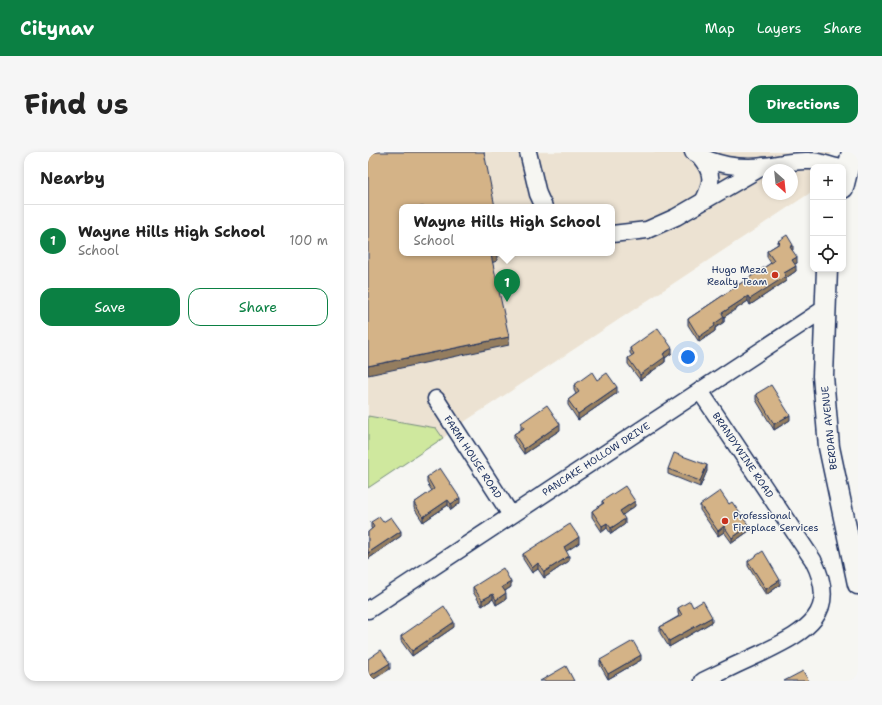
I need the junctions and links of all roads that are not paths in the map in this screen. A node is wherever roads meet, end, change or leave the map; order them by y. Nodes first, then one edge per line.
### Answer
1 (528, 152) edge
2 (697, 155) edge
3 (774, 164) edge
4 (824, 164) edge
5 (762, 166) edge
6 (762, 167) edge
7 (704, 200) junction
8 (543, 204) edge
9 (615, 234) edge
10 (827, 272) edge
11 (824, 309) junction
12 (700, 391) junction
13 (436, 399) dead end
14 (511, 515) junction
15 (858, 584) edge
16 (368, 610) edge
17 (703, 681) edge

1 - 8 street
2 - 5 street
2 - 7 street
3 - 4 street
6 - 7 street
7 - 9 street
10 - 11 main road, BERDAN AVENUE
11 - 12 street, PANCAKE HOLLOW DRIVE
11 - 15 main road, BERDAN AVENUE
12 - 14 street, PANCAKE HOLLOW DRIVE
12 - 17 street, BRANDYWINE ROAD
13 - 14 street, FARM HOUSE ROAD
14 - 16 street, PANCAKE HOLLOW DRIVE

